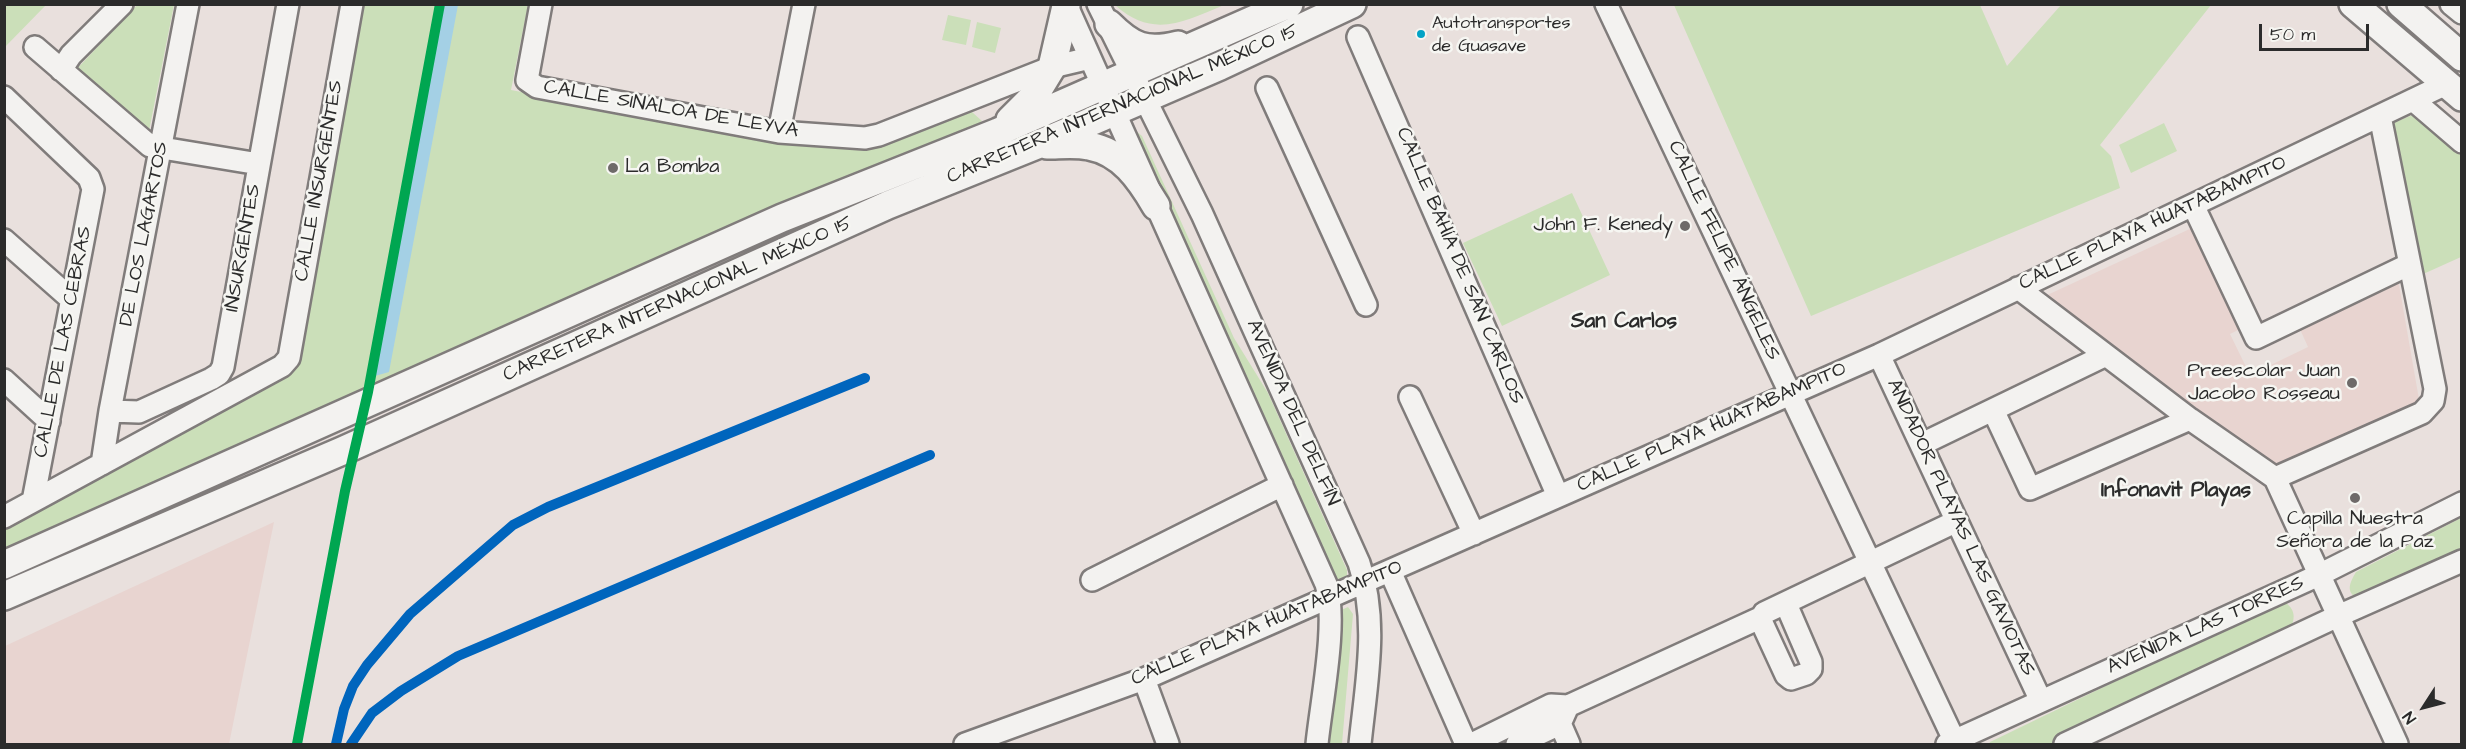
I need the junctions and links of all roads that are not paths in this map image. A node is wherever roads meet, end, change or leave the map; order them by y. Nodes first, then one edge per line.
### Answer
1 (122, 4) edge
2 (188, 4) edge
3 (288, 4) edge
4 (352, 4) edge
5 (541, 4) edge
6 (804, 4) edge
7 (1289, 4) edge
8 (1352, 4) edge
9 (1606, 4) edge
10 (2353, 4) edge
11 (2401, 4) edge
12 (2451, 4) edge
13 (1066, 5) edge
14 (2462, 13) edge
15 (1104, 14) edge
16 (1358, 37) dead end
17 (1209, 41) junction
18 (36, 47) dead end
19 (2458, 48) edge
20 (1090, 58) junction
21 (1052, 67) junction
22 (61, 70) junction
23 (1133, 73) junction
24 (1104, 86) junction
25 (1267, 88) dead end
26 (2454, 91) edge
27 (4, 97) edge
28 (1145, 97) junction
29 (2413, 100) junction
30 (1115, 111) junction
31 (2380, 116) junction
32 (780, 132) junction
33 (998, 132) junction
34 (2462, 141) edge
35 (1037, 145) junction
36 (162, 148) junction
37 (259, 164) junction
38 (2193, 205) junction
39 (1156, 206) junction
40 (4, 240) edge
41 (2408, 264) junction
42 (2018, 288) junction
43 (71, 299) junction
44 (1366, 305) dead end
45 (1879, 355) junction
46 (2104, 356) junction
47 (4, 380) edge
48 (1790, 394) junction
49 (1410, 397) dead end
50 (1993, 410) junction
51 (110, 411) junction
52 (2190, 419) junction
53 (49, 421) junction
54 (1922, 444) junction
55 (102, 464) junction
56 (2275, 478) junction
57 (1282, 485) junction
58 (1558, 496) junction
59 (33, 501) junction
60 (2462, 503) edge
61 (4, 516) edge
62 (1957, 521) junction
63 (1474, 534) junction
64 (2462, 561) edge
65 (1870, 563) junction
66 (4, 565) edge
67 (1390, 571) junction
68 (2319, 575) junction
69 (1092, 580) dead end
70 (1365, 582) junction
71 (4, 596) edge
72 (1330, 598) junction
73 (1786, 604) junction
74 (2338, 616) junction
75 (1762, 617) junction
76 (1144, 679) junction
77 (2041, 701) junction
78 (1560, 712) junction
79 (1953, 743) edge
80 (970, 744) edge
81 (1168, 744) edge
82 (1317, 744) edge
83 (1360, 744) edge
84 (1466, 744) edge
85 (1472, 744) edge
86 (1517, 744) edge
87 (1569, 744) edge
88 (2065, 744) edge
89 (2397, 744) edge

1 - 22 street
2 - 36 street, DE LOS LAGARTOS
3 - 37 street, INSURGENTES
4 - 55 street, CALLE INSURGENTES
5 - 32 street, CALLE SINALOA DE LEYVA
6 - 32 street
7 - 17 main road, CARRETERA INTERNACIONAL MÉXICO 15
8 - 28 main road, CARRETERA INTERNACIONAL MÉXICO 15
9 - 48 street, CALLE FELIPE ÁNGELES
10 - 26 main road
11 - 19 main road
12 - 14 street
13 - 20 street
13 - 21 main road
15 - 17 main road
15 - 23 street
16 - 58 street, CALLE BAHÍA DE SAN CARLOS
17 - 23 main road, CARRETERA INTERNACIONAL MÉXICO 15
18 - 22 street
20 - 21 street, CALLE SINALOA DE LEYVA
20 - 24 street
21 - 32 street, CALLE SINALOA DE LEYVA
21 - 33 main road
22 - 36 street
23 - 24 main road, CARRETERA INTERNACIONAL MÉXICO 15
23 - 28 street
24 - 30 street
24 - 33 main road, CARRETERA INTERNACIONAL MÉXICO 15
25 - 44 street
26 - 29 street, CALLE PLAYA HUATABAMPITO
27 - 43 street, CALLE DE LAS CEBRAS
28 - 30 main road, CARRETERA INTERNACIONAL MÉXICO 15
28 - 70 street, AVENIDA DEL DELFÍN
29 - 31 street, CALLE PLAYA HUATABAMPITO
29 - 34 street
30 - 35 main road, CARRETERA INTERNACIONAL MÉXICO 15
30 - 39 street, AVENIDA DEL DELFÍN
31 - 38 street, CALLE PLAYA HUATABAMPITO
31 - 41 street
33 - 66 main road, CARRETERA INTERNACIONAL MÉXICO 15
35 - 39 main road
35 - 71 main road, CARRETERA INTERNACIONAL MÉXICO 15
36 - 37 street
36 - 51 street, DE LOS LAGARTOS
37 - 51 street, INSURGENTES
38 - 41 street
38 - 42 street, CALLE PLAYA HUATABAMPITO
39 - 57 street, AVENIDA DEL DELFÍN
40 - 43 street
41 - 56 street
42 - 45 street, CALLE PLAYA HUATABAMPITO
42 - 46 street
43 - 53 street, CALLE DE LAS CEBRAS
45 - 48 street, CALLE PLAYA HUATABAMPITO
45 - 54 street, ANDADOR PLAYAS LAS GAVIOTAS
46 - 50 street
46 - 52 street
47 - 53 street
48 - 58 street, CALLE PLAYA HUATABAMPITO
48 - 65 street, CALLE FELIPE ÁNGELES
49 - 63 street
50 - 52 street
50 - 54 street
51 - 55 street, DE LOS LAGARTOS
52 - 56 street
53 - 59 street, CALLE DE LAS CEBRAS
54 - 62 street, ANDADOR PLAYAS LAS GAVIOTAS
55 - 59 street
56 - 68 street
57 - 69 street
57 - 72 street, AVENIDA DEL DELFÍN
58 - 63 street, CALLE PLAYA HUATABAMPITO
59 - 61 street
60 - 68 street, AVENIDA LAS TORRES
62 - 65 street
62 - 77 street, ANDADOR PLAYAS LAS GAVIOTAS
63 - 67 street, CALLE PLAYA HUATABAMPITO
64 - 74 street
65 - 73 street
65 - 79 street, CALLE FELIPE ÁNGELES
67 - 70 street, CALLE PLAYA HUATABAMPITO
67 - 84 street
68 - 74 street
68 - 77 street, AVENIDA LAS TORRES
70 - 72 street, CALLE PLAYA HUATABAMPITO
70 - 83 street, AVENIDA DEL DELFÍN
72 - 76 street, CALLE PLAYA HUATABAMPITO
72 - 82 street, AVENIDA DEL DELFÍN
73 - 75 street
73 - 75 street
74 - 88 street
74 - 89 street
75 - 78 street
76 - 80 street, CALLE PLAYA HUATABAMPITO
76 - 81 street
77 - 79 street, AVENIDA LAS TORRES
78 - 85 street
78 - 86 street
78 - 87 street

